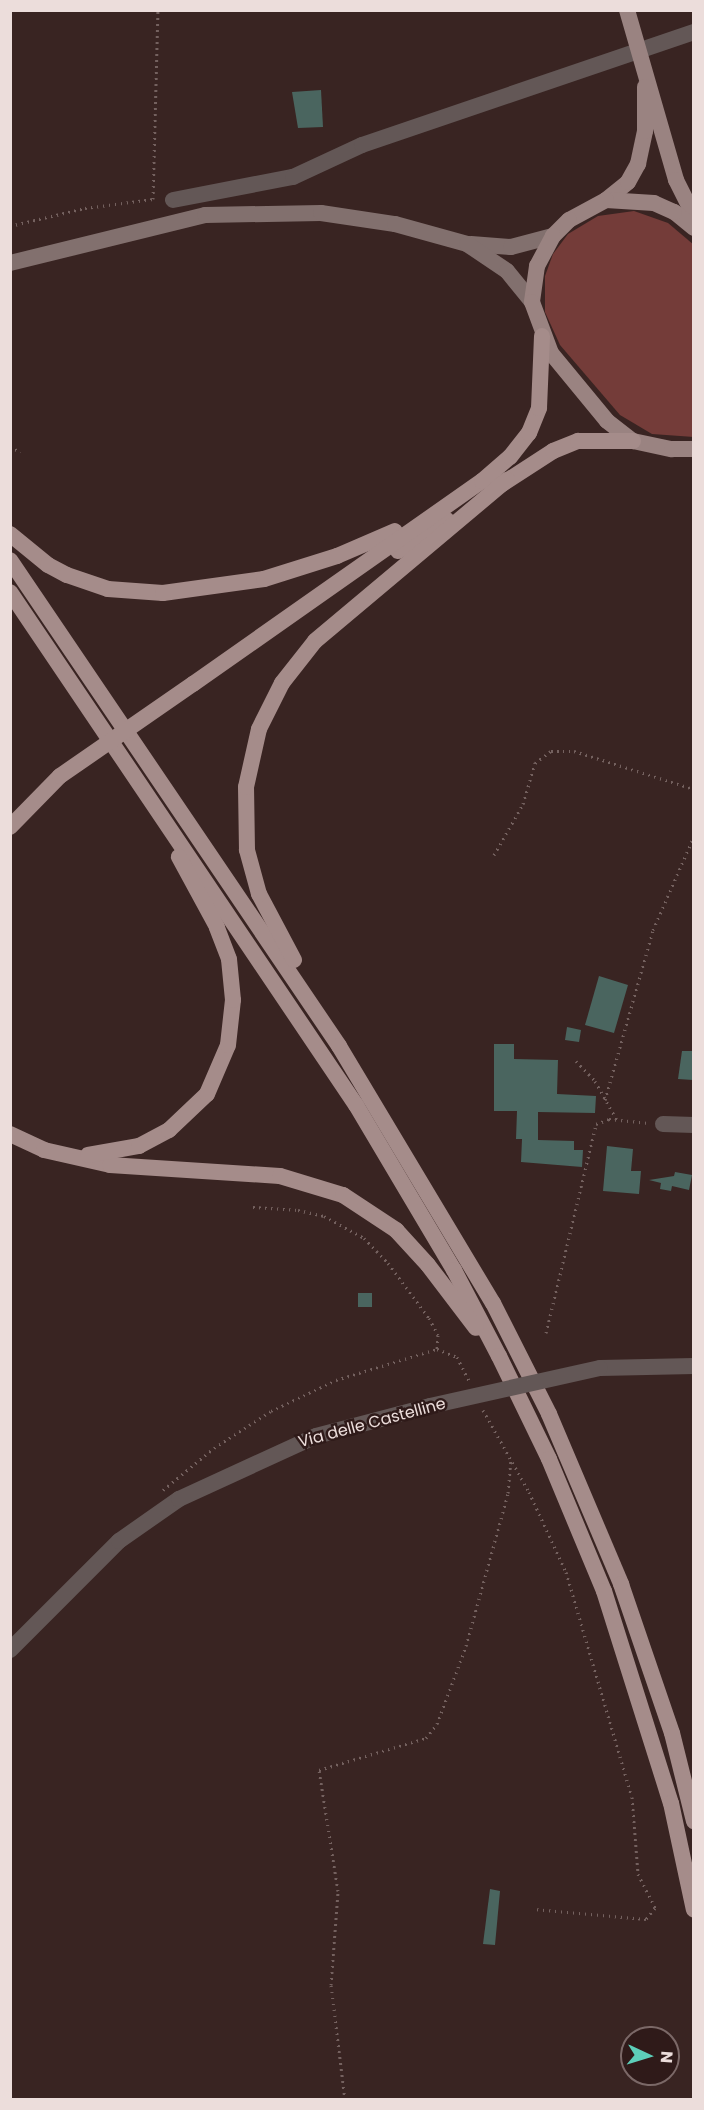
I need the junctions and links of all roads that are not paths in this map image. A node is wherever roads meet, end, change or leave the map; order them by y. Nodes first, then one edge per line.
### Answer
1 (627, 10) edge
2 (693, 32) edge
3 (639, 50) junction
4 (645, 77) junction
5 (173, 200) road end
6 (606, 200) junction
7 (693, 216) edge
8 (693, 228) edge
9 (553, 236) junction
10 (467, 244) junction
11 (10, 263) edge
12 (532, 303) junction
13 (542, 336) junction
14 (633, 441) junction
15 (672, 449) junction
16 (693, 449) edge
17 (693, 456) edge
18 (507, 480) junction
19 (431, 513) junction
20 (10, 534) edge
21 (10, 560) edge
22 (10, 592) edge
23 (302, 609) junction
24 (133, 772) junction
25 (10, 827) edge
26 (339, 1046) junction
27 (663, 1124) road end
28 (693, 1125) edge
29 (10, 1134) edge
30 (71, 1156) junction
31 (499, 1356) junction
32 (693, 1366) edge
33 (10, 1650) edge
34 (693, 1821) edge
35 (693, 1910) edge

1 - 3 main road
2 - 3 street
3 - 4 main road
3 - 5 street
4 - 6 main road
4 - 7 main road
6 - 8 main road
6 - 9 main road
9 - 10 main road
9 - 12 main road
10 - 11 main road
10 - 12 main road
12 - 13 main road
13 - 14 main road
13 - 19 highway
14 - 15 main road
14 - 18 highway
15 - 16 main road
15 - 17 main road
18 - 23 highway
18 - 26 highway
19 - 20 highway
19 - 23 highway
21 - 26 highway
22 - 24 highway
23 - 25 highway, bridge
24 - 30 highway
24 - 31 highway
26 - 34 highway
27 - 28 street
29 - 30 highway
30 - 31 highway
31 - 35 highway
32 - 33 street, Via delle Castelline, bridge

